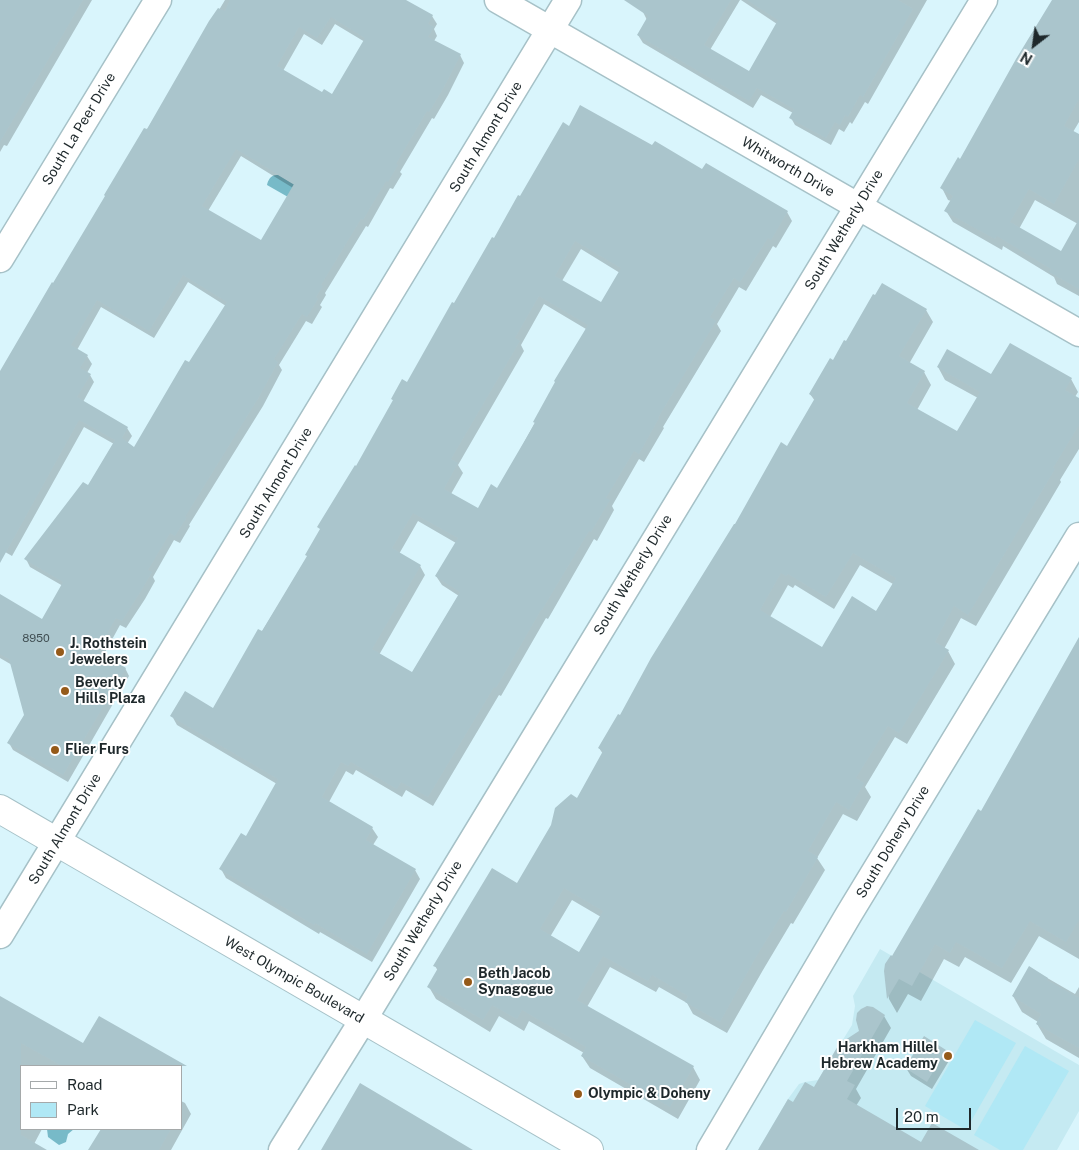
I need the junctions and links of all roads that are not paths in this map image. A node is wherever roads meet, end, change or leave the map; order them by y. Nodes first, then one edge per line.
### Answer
1 (158, 0) edge
2 (498, 0) edge
3 (568, 0) edge
4 (984, 0) edge
5 (550, 29) junction
6 (858, 208) junction
7 (0, 259) edge
8 (1079, 333) edge
9 (1079, 536) edge
10 (0, 809) edge
11 (57, 842) junction
12 (0, 935) edge
13 (363, 1020) junction
14 (282, 1150) edge
15 (589, 1150) edge
16 (710, 1150) edge

1 - 7 street, South La Peer Drive
2 - 5 street, Whitworth Drive
3 - 5 street, South Almont Drive
4 - 6 street, South Wetherly Drive
5 - 6 street, Whitworth Drive
5 - 11 street, South Almont Drive
6 - 8 street, Whitworth Drive
6 - 13 street, South Wetherly Drive
9 - 16 street, South Doheny Drive
10 - 11 main road, West Olympic Boulevard
11 - 12 street, South Almont Drive
11 - 13 main road, West Olympic Boulevard
13 - 14 street, South Wetherly Drive
13 - 15 main road, West Olympic Boulevard

